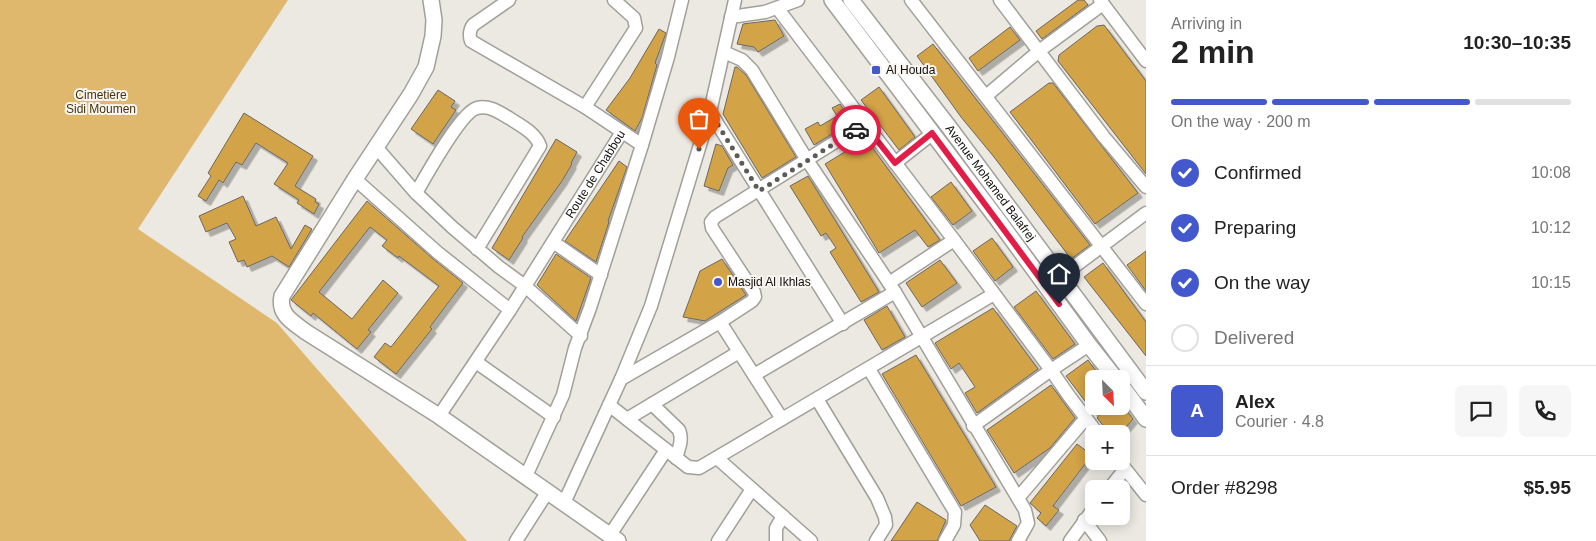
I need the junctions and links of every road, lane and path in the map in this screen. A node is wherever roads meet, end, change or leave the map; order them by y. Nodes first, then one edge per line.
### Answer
1 (431, 0) edge
2 (509, 0) edge
3 (614, 0) edge
4 (682, 0) edge
5 (735, 0) edge
6 (798, 0) edge
7 (832, 0) edge
8 (851, 0) edge
9 (911, 0) edge
10 (1000, 0) edge
11 (1102, 2) edge
12 (778, 9) junction
13 (731, 16) junction
14 (1039, 51) junction
15 (724, 52) junction
16 (1146, 60) edge
17 (986, 96) junction
18 (585, 107) junction
19 (710, 112) junction
20 (864, 124) junction
21 (622, 132) junction
22 (932, 133) junction
23 (642, 145) junction
24 (376, 147) junction
25 (808, 160) junction
26 (895, 163) junction
27 (355, 179) junction
28 (1146, 187) edge
29 (759, 191) junction
30 (416, 193) junction
31 (1146, 213) edge
32 (954, 240) junction
33 (553, 242) junction
34 (1101, 247) junction
35 (477, 249) junction
36 (601, 275) junction
37 (1060, 278) junction
38 (525, 286) junction
39 (1047, 287) junction
40 (892, 288) junction
41 (994, 294) junction
42 (1146, 304) edge
43 (510, 310) junction
44 (720, 322) junction
45 (842, 324) junction
46 (581, 336) junction
47 (921, 336) junction
48 (1089, 345) junction
49 (739, 352) junction
50 (476, 362) junction
51 (869, 369) junction
52 (1051, 370) junction
53 (1109, 370) edge
54 (754, 375) junction
55 (621, 379) junction
56 (1146, 392) edge
57 (1130, 397) edge
58 (817, 399) junction
59 (652, 404) junction
60 (609, 405) junction
61 (439, 416) junction
62 (554, 417) junction
63 (1086, 418) junction
64 (627, 419) junction
65 (782, 419) junction
66 (1146, 419) edge
67 (1091, 425) edge
68 (973, 426) junction
69 (671, 454) junction
70 (717, 458) junction
71 (1126, 470) edge
72 (526, 476) junction
73 (752, 489) junction
74 (548, 491) junction
75 (1146, 495) edge
76 (1018, 498) junction
77 (564, 503) junction
78 (783, 516) junction
79 (1084, 520) joint
80 (614, 538) edge
81 (516, 541) edge
82 (718, 541) edge
83 (776, 541) edge
84 (811, 541) edge
85 (876, 541) edge
86 (944, 541) edge
87 (1018, 541) edge
88 (1070, 541) edge
89 (1100, 541) edge

1 - 24 street
2 - 18 street, Route de Chabbou
3 - 18 street
4 - 23 street
5 - 13 street
6 - 12 street
7 - 22 street, Avenue Mohamed Balafrej
8 - 37 street, Avenue Mohamed Balafrej
9 - 17 street
10 - 14 street
11 - 14 street
11 - 16 street
12 - 13 street
12 - 20 street
13 - 15 street
14 - 17 street
14 - 28 street
15 - 19 street
15 - 25 street
17 - 34 street
18 - 21 street, Route de Chabbou
19 - 29 street
19 - 55 street
20 - 25 street
20 - 26 street
21 - 23 street
21 - 33 street, Route de Chabbou
22 - 26 street
22 - 39 street, Avenue Mohamed Balafrej
23 - 36 street
24 - 27 street
24 - 30 street
25 - 29 street
25 - 40 street
26 - 32 street
27 - 43 street
27 - 61 street
29 - 44 street
29 - 45 street
30 - 35 street
30 - 35 street
31 - 34 street
32 - 40 street
32 - 41 street
33 - 36 street
33 - 38 street, Route de Chabbou
34 - 37 street
34 - 42 street
35 - 38 street
36 - 46 street
37 - 39 street
37 - 56 street, Avenue Mohamed Balafrej
38 - 43 street, Route de Chabbou
38 - 46 street
39 - 48 street, Avenue Mohamed Balafrej
40 - 45 street
40 - 47 street
41 - 47 street
41 - 52 street
43 - 50 street, Route de Chabbou
44 - 49 street
44 - 55 street
45 - 54 street
46 - 62 street
47 - 51 street
47 - 68 street
48 - 52 street
48 - 53 street, Avenue Mohamed Balafrej
49 - 54 street
49 - 59 street
50 - 61 street, Route de Chabbou
50 - 62 street
51 - 58 street
51 - 86 street
52 - 63 street
52 - 68 street
54 - 65 street
55 - 60 street
57 - 66 street
58 - 65 street
58 - 85 street
59 - 64 street
59 - 69 street
60 - 64 street
60 - 77 street
61 - 72 street
62 - 72 street
63 - 67 street
63 - 76 street
64 - 69 street
65 - 70 street
68 - 76 street
69 - 70 street
69 - 80 street
70 - 73 street
71 - 75 street
72 - 74 street
73 - 78 street
73 - 82 street
74 - 77 street
74 - 81 street
76 - 87 street
77 - 80 street
78 - 83 street
78 - 84 street
79 - 88 street
79 - 89 street

